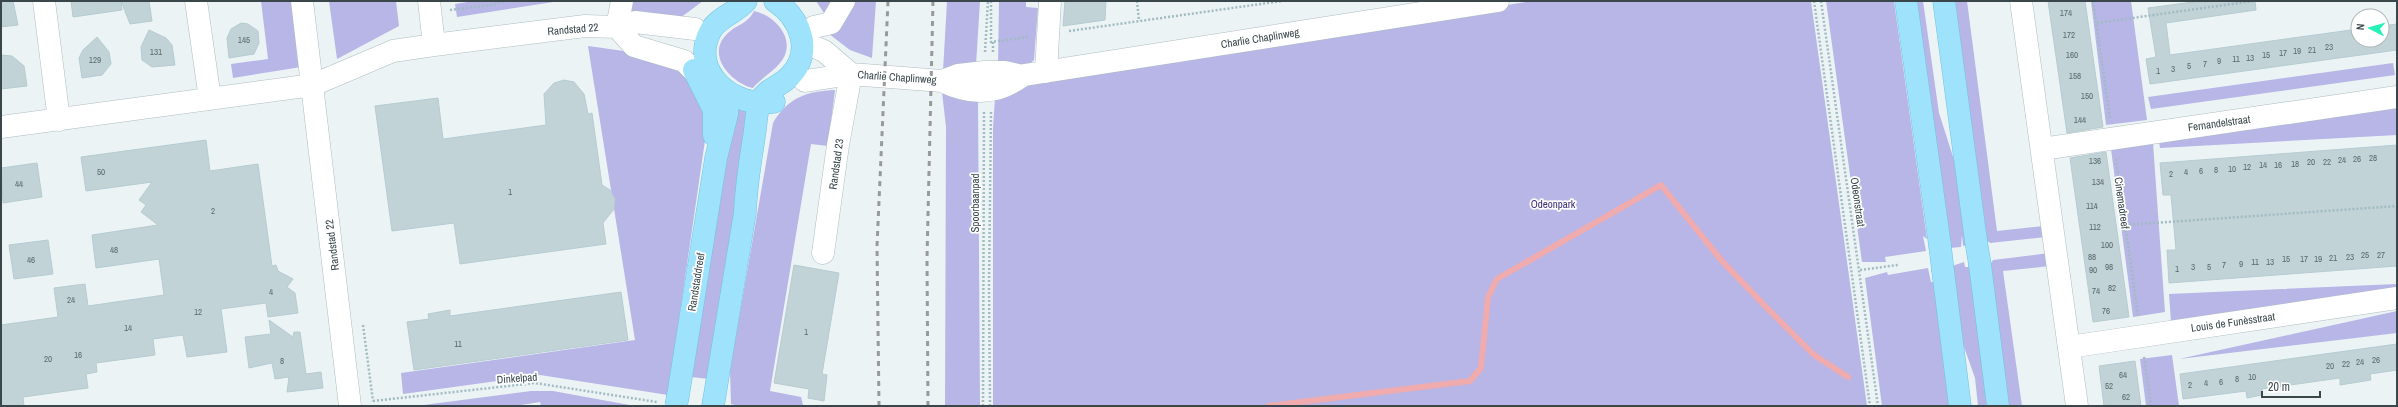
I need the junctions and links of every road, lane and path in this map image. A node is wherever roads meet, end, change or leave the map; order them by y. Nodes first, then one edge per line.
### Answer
1 (44, 1) edge
2 (196, 1) edge
3 (302, 1) edge
4 (504, 1) edge
5 (622, 1) edge
6 (722, 1) edge
7 (746, 1) edge
8 (844, 1) edge
9 (988, 1) edge
10 (991, 1) edge
11 (1050, 1) edge
12 (1137, 1) edge
13 (1282, 1) edge
14 (1498, 1) edge
15 (1814, 1) edge
16 (1821, 1) edge
17 (1906, 1) edge
18 (1944, 1) edge
19 (2021, 1) edge
20 (2093, 1) edge
21 (2253, 1) edge
22 (788, 3) edge
23 (429, 7) edge
24 (1139, 21) junction
25 (2097, 23) junction
26 (617, 27) junction
27 (695, 29) junction
28 (1048, 34) junction
29 (811, 39) junction
30 (992, 42) junction
31 (434, 45) junction
32 (697, 60) junction
33 (1046, 72) junction
34 (851, 74) junction
35 (805, 81) junction
36 (989, 81) junction
37 (313, 85) junction
38 (714, 90) junction
39 (2397, 97) edge
40 (210, 99) junction
41 (767, 103) junction
42 (59, 120) junction
43 (1, 127) edge
44 (2113, 139) junction
45 (2042, 149) junction
46 (2397, 206) edge
47 (2125, 226) junction
48 (823, 253) dead end
49 (1898, 265) dead end
50 (1860, 270) junction
51 (2397, 298) edge
52 (2141, 336) junction
53 (2069, 347) junction
54 (373, 401) dead end
55 (672, 402) edge
56 (714, 404) edge
57 (350, 406) edge
58 (983, 406) edge
59 (990, 406) edge
60 (1870, 406) edge
61 (1878, 406) edge
62 (1960, 406) edge
63 (1998, 406) edge
64 (2077, 406) edge
65 (2151, 406) edge

1 - 42 street
2 - 40 street
3 - 37 street, Randstad 22
4 - 23 path
5 - 26 street
6 - 27 main road
7 - 32 main road
8 - 29 street
9 - 36 path, Spoorbaanpad
10 - 30 path, Spoorbaanpad
11 - 28 street
12 - 24 path
13 - 24 path
14 - 33 street, Charlie Chaplinweg
15 - 60 path, Odeonstraat
16 - 50 path, Odeonstraat
17 - 62 main road, bridge
18 - 63 main road, bridge
19 - 45 street
20 - 25 path, Cinemadreef
21 - 25 path
22 - 29 main road
23 - 31 street
24 - 28 path
25 - 44 path, Cinemadreef
26 - 27 street, Randstad 22
26 - 31 street, Randstad 22
26 - 32 street, Randstad 22
27 - 32 main road
28 - 30 path
28 - 33 street
29 - 34 street, Charlie Chaplinweg
29 - 35 main road
29 - 41 main road
30 - 36 path, Spoorbaanpad
31 - 37 street, Randstad 22
32 - 38 main road, Randstaddreef
33 - 36 street, Charlie Chaplinweg
34 - 35 street, Charlie Chaplinweg
34 - 36 street, Charlie Chaplinweg
34 - 48 street, Randstad 23
35 - 41 main road
36 - 58 path, Spoorbaanpad
36 - 59 path, Spoorbaanpad
37 - 40 street, Randstad 22
37 - 57 street, Randstad 22
38 - 41 main road
38 - 55 main road, Randstaddreef
39 - 44 street, Fernandelstraat
40 - 42 street, Randstad 22
41 - 56 main road
42 - 43 street, Randstad 22
44 - 45 street, Fernandelstraat
44 - 47 path, Cinemadreef
45 - 53 street
46 - 47 path
47 - 52 path, Cinemadreef
49 - 50 path
50 - 61 path, Odeonstraat
51 - 52 street, Louis de Funèsstraat
52 - 53 street, Louis de Funèsstraat
52 - 65 path, Cinemadreef
53 - 64 street
54 - 55 path, Dinkelpad

